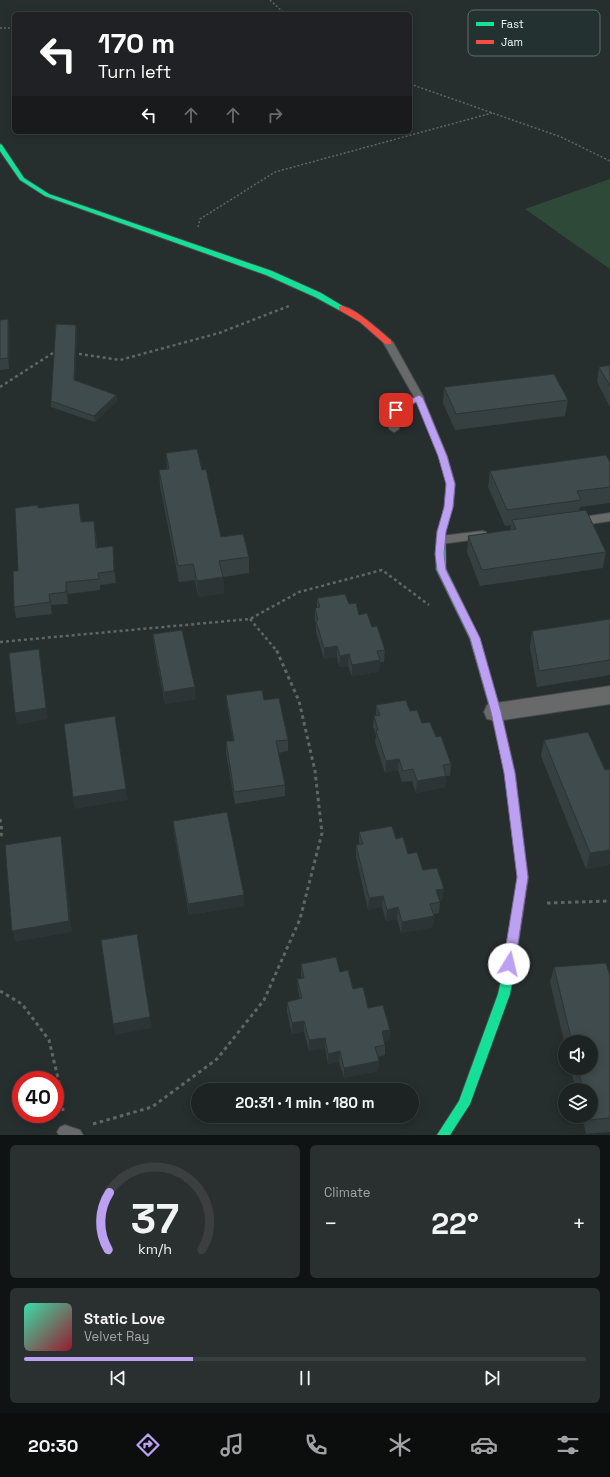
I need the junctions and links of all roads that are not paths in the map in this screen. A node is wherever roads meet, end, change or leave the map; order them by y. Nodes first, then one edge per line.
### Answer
1 (0, 146) edge
2 (388, 342) joint
3 (419, 398) junction
4 (394, 429) dead end
5 (610, 517) edge
6 (564, 524) edge
7 (495, 533) edge
8 (441, 540) junction
9 (610, 695) edge
10 (496, 712) junction
11 (447, 1133) edge

1 - 2 street
2 - 3 lane
3 - 4 lane
3 - 8 street
5 - 6 lane
7 - 8 lane
8 - 10 street
9 - 10 street
10 - 11 street

